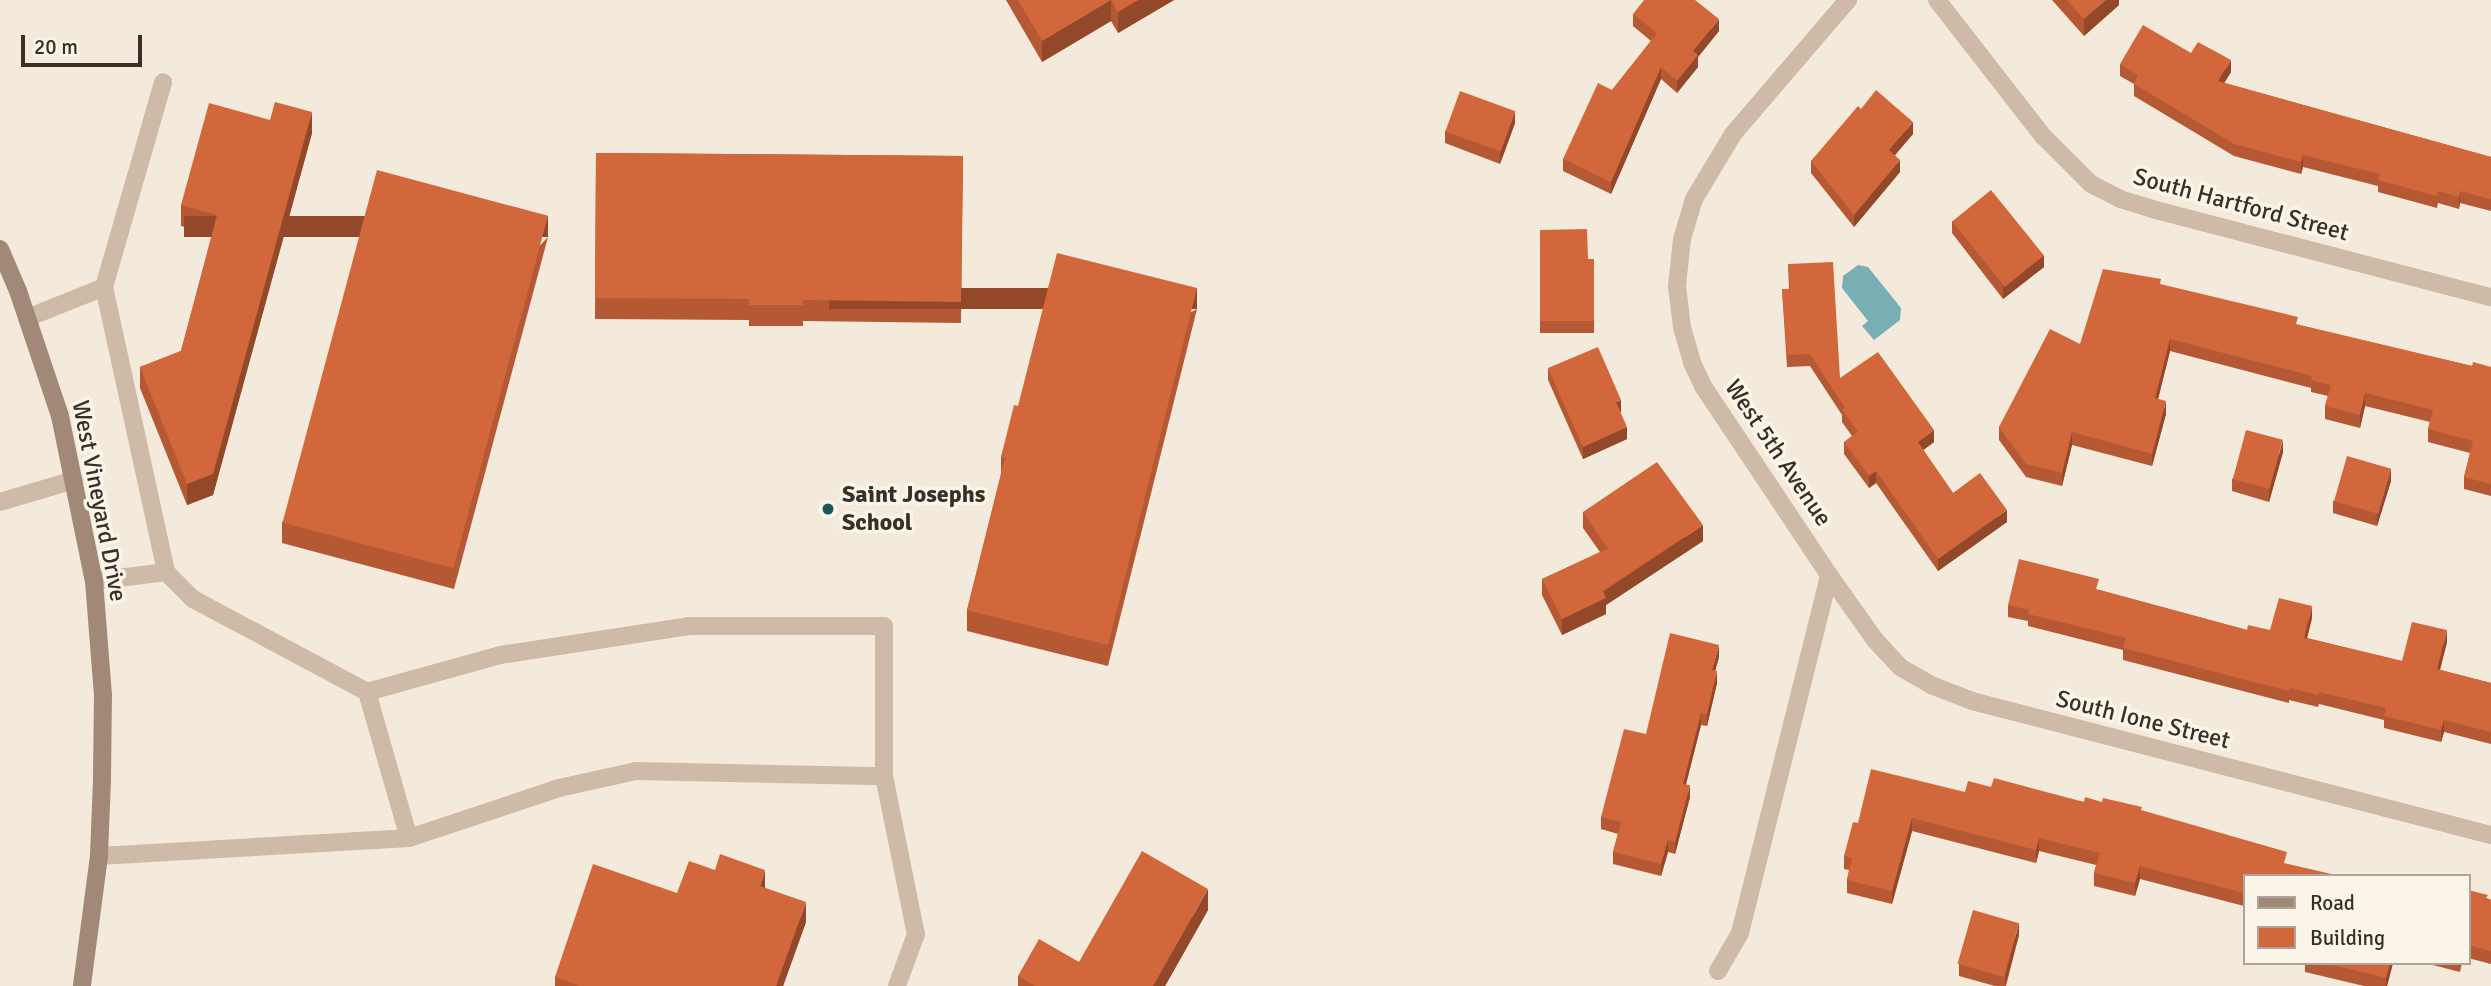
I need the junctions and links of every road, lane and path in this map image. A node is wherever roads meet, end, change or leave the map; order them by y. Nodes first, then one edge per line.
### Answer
1 (1848, 0) edge
2 (1937, 0) edge
3 (163, 82) dead end
4 (0, 248) edge
5 (104, 286) junction
6 (2491, 297) edge
7 (27, 318) junction
8 (74, 480) junction
9 (0, 502) edge
10 (166, 572) junction
11 (1829, 575) junction
12 (94, 581) junction
13 (367, 692) junction
14 (884, 776) junction
15 (2491, 835) edge
16 (409, 838) junction
17 (99, 856) junction
18 (1718, 971) dead end
19 (82, 986) edge
20 (897, 986) edge

1 - 11 street, West 5th Avenue
2 - 6 street, South Hartford Street
3 - 5 street
4 - 7 main road, West Vineyard Drive
5 - 7 street
5 - 10 street
7 - 8 main road, West Vineyard Drive
8 - 9 street
8 - 12 main road, West Vineyard Drive
10 - 12 street
10 - 13 street
11 - 15 street, South Ione Street
11 - 18 street
12 - 17 main road, West Vineyard Drive
13 - 14 street
13 - 16 street
14 - 16 street
14 - 20 street
16 - 17 street
17 - 19 main road, West Vineyard Drive

